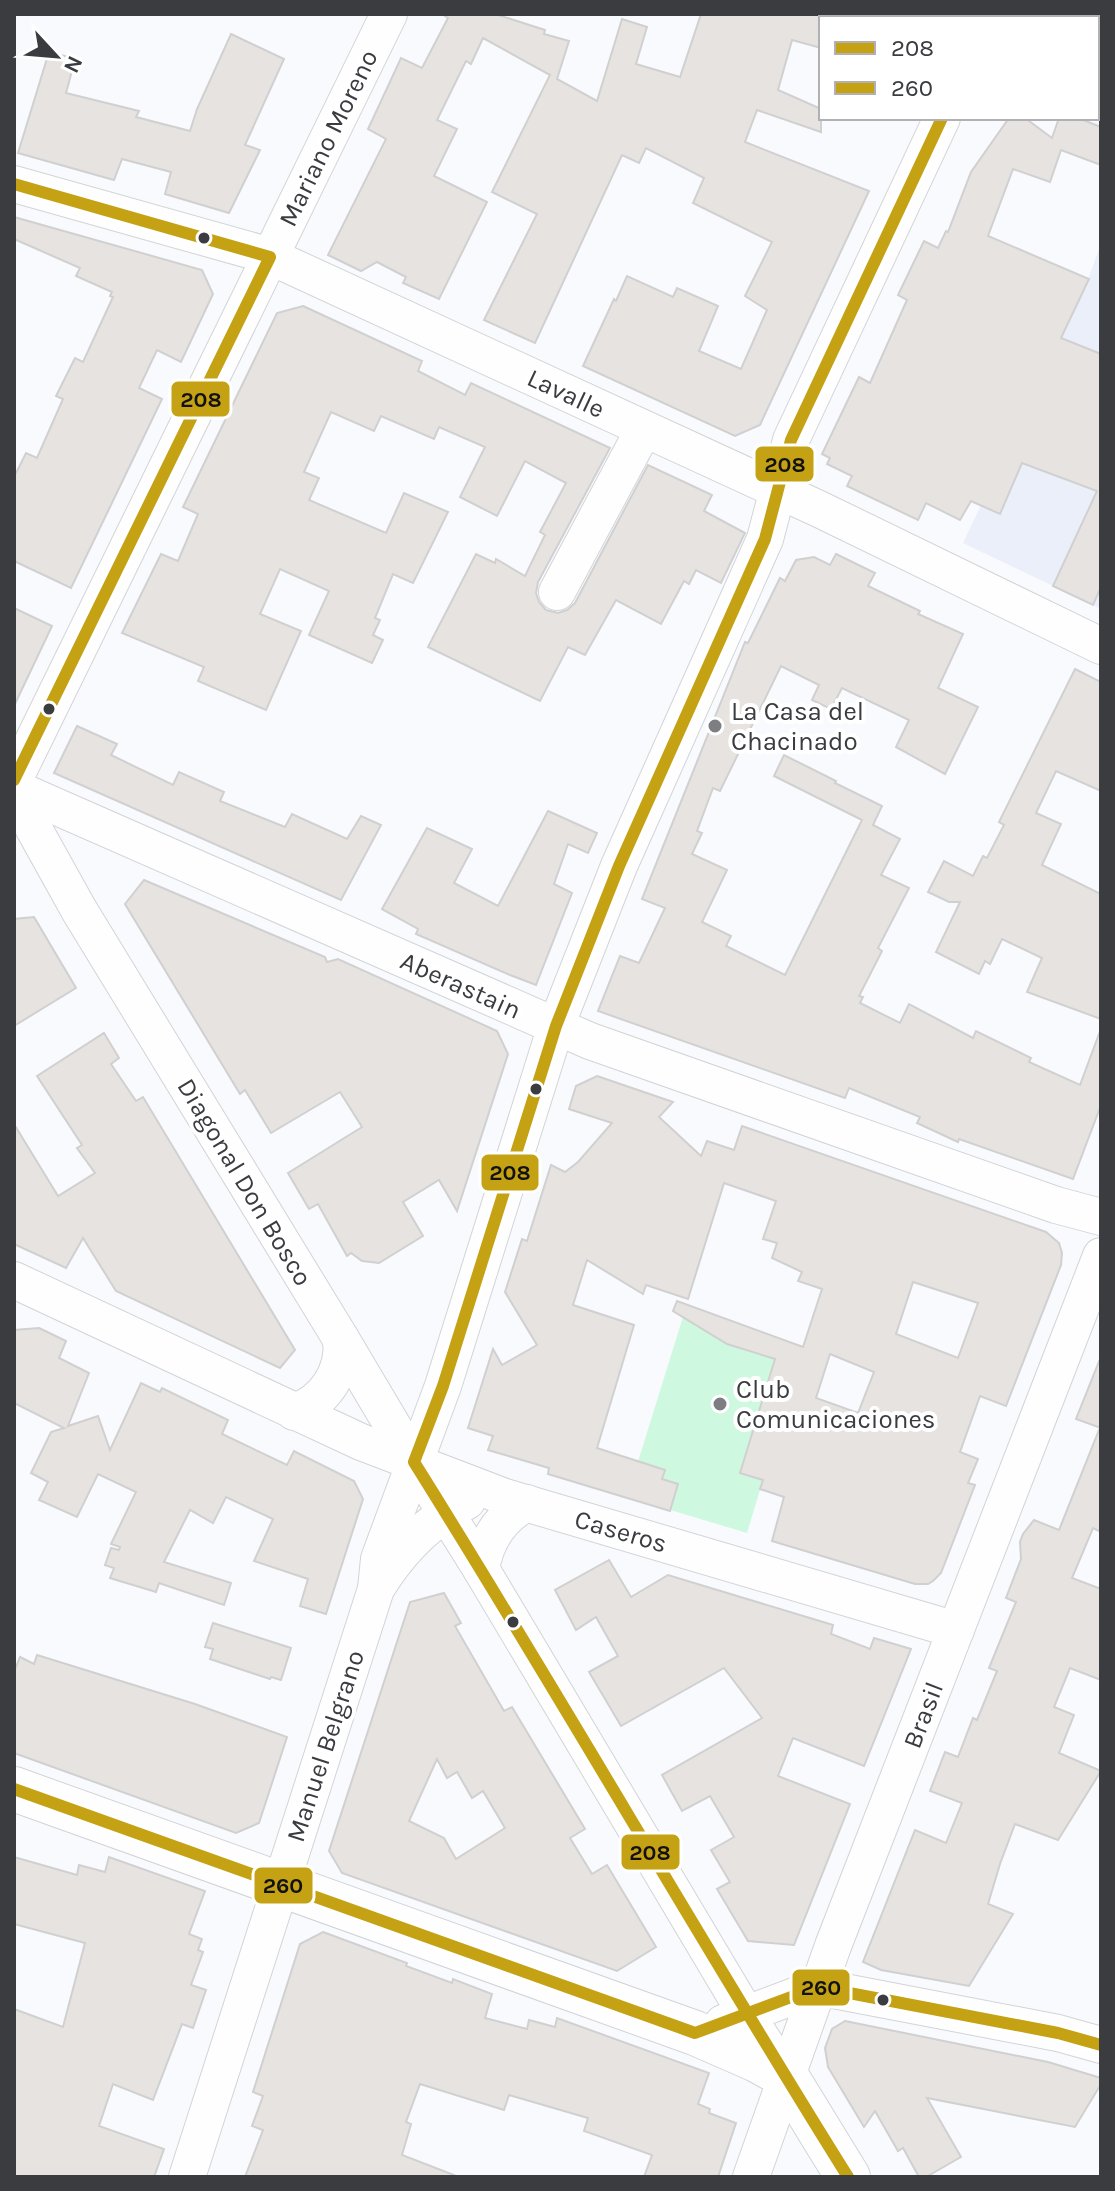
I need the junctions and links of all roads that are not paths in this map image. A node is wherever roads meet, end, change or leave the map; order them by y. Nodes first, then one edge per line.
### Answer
1 (389, 14) edge
2 (941, 120) edge
3 (14, 184) edge
4 (270, 257) junction
5 (644, 429) junction
6 (778, 490) junction
7 (557, 592) dead end
8 (1101, 646) edge
9 (14, 780) edge
10 (14, 790) edge
11 (556, 1026) junction
12 (1101, 1217) edge
13 (1101, 1256) edge
14 (14, 1280) edge
15 (341, 1339) junction
16 (294, 1412) junction
17 (414, 1462) junction
18 (490, 1491) junction
19 (527, 1503) junction
20 (446, 1513) junction
21 (481, 1569) junction
22 (376, 1589) junction
23 (956, 1630) junction
24 (14, 1789) edge
25 (280, 1884) junction
26 (818, 1987) junction
27 (746, 2014) junction
28 (695, 2033) junction
29 (1101, 2045) edge
30 (786, 2076) junction
31 (187, 2177) edge
32 (751, 2177) edge
33 (848, 2177) edge

1 - 4 street, Mariano Moreno
2 - 6 street, Manuel Belgrano
3 - 4 street, Lavalle
4 - 5 street, Lavalle
4 - 9 street, Mariano Moreno
5 - 6 street, Lavalle
5 - 7 street
6 - 8 street, Lavalle
6 - 11 street, Manuel Belgrano
10 - 11 street, Aberastain
10 - 15 street, Diagonal Don Bosco
11 - 12 street, Aberastain
11 - 17 street, Manuel Belgrano
13 - 23 street, Brasil
14 - 16 street, Caseros
15 - 16 street
15 - 17 street, Diagonal Don Bosco
16 - 17 street, Caseros
17 - 18 street, Caseros
17 - 20 street, Diagonal Don Bosco
17 - 22 street, Manuel Belgrano
18 - 19 street, Caseros
18 - 20 street, Manuel Belgrano
19 - 21 street
19 - 23 street, Caseros
20 - 21 street, Diagonal Don Bosco
20 - 22 street, Manuel Belgrano
21 - 27 street, Diagonal Don Bosco
22 - 25 street, Manuel Belgrano
23 - 26 street, Brasil
24 - 25 main road
25 - 28 main road
25 - 31 street, Manuel Belgrano
26 - 27 street
26 - 29 street
26 - 30 street, Brasil
27 - 28 street
27 - 30 street, Diagonal Don Bosco
28 - 30 main road
30 - 32 street, Brasil
30 - 33 main road, Diagonal Don Bosco

